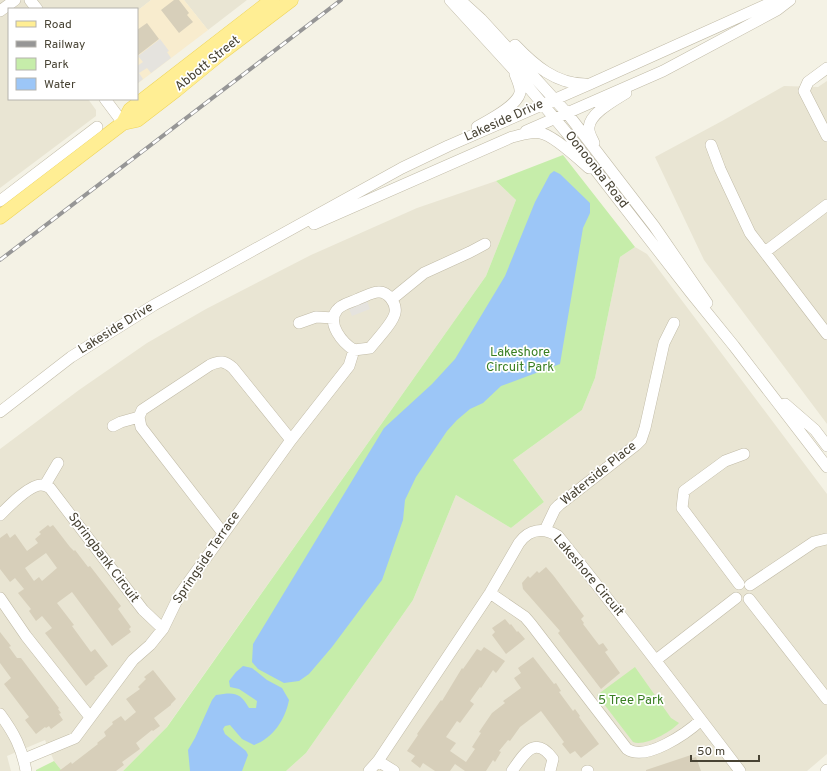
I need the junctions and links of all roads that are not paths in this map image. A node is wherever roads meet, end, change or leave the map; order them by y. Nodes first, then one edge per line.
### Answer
1 (15, 0) edge
2 (30, 0) edge
3 (272, 0) edge
4 (291, 0) edge
5 (450, 0) edge
6 (460, 0) edge
7 (776, 0) edge
8 (790, 0) edge
9 (36, 8) edge
10 (0, 11) edge
11 (481, 19) junction
12 (827, 68) edge
13 (514, 70) junction
14 (663, 71) junction
15 (590, 84) junction
16 (554, 99) junction
17 (106, 100) edge
18 (543, 104) junction
19 (567, 113) junction
20 (555, 118) junction
21 (123, 123) junction
22 (98, 127) dead end
23 (827, 136) edge
24 (512, 137) junction
25 (448, 146) junction
26 (711, 146) dead end
27 (81, 148) junction
28 (598, 152) junction
29 (23, 192) junction
30 (617, 197) junction
31 (0, 201) edge
32 (827, 205) edge
33 (0, 217) edge
34 (484, 244) dead end
35 (765, 252) junction
36 (239, 257) junction
37 (392, 299) junction
38 (334, 318) junction
39 (299, 323) dead end
40 (674, 323) dead end
41 (827, 334) edge
42 (734, 346) junction
43 (354, 350) junction
44 (766, 386) junction
45 (0, 412) edge
46 (139, 417) junction
47 (113, 426) dead end
48 (291, 440) junction
49 (827, 446) edge
50 (744, 454) dead end
51 (58, 462) dead end
52 (827, 467) edge
53 (46, 485) junction
54 (0, 515) edge
55 (545, 530) junction
56 (223, 533) junction
57 (826, 539) dead end
58 (739, 584) junction
59 (750, 585) junction
60 (490, 593) junction
61 (0, 598) edge
62 (736, 598) junction
63 (749, 599) junction
64 (163, 629) junction
65 (656, 660) junction
66 (826, 696) edge
67 (0, 714) edge
68 (90, 717) junction
69 (701, 720) junction
70 (24, 759) junction
71 (378, 761) junction
72 (26, 771) edge
73 (370, 771) edge
74 (394, 771) edge
75 (512, 771) edge
76 (552, 771) edge
77 (740, 771) edge

1 - 10 street
2 - 9 street
3 - 21 main road, Abbott Street
4 - 21 main road, Abbott Street
5 - 13 street, Oonoonba Road
6 - 11 street, Oonoonba Road
7 - 15 street, Lakeside Drive
8 - 14 street, Lakeside Drive
11 - 15 street
11 - 16 street, Oonoonba Road
12 - 23 street
13 - 18 street, Oonoonba Road
13 - 25 street
14 - 19 street, Lakeside Drive
14 - 28 street
15 - 16 street, Lakeside Drive
16 - 18 street, Lakeside Drive
16 - 19 street, Oonoonba Road
17 - 21 street
18 - 20 street, Oonoonba Road
18 - 25 street, Lakeside Drive
19 - 20 street, Lakeside Drive
19 - 28 street, Oonoonba Road
20 - 24 street, Lakeside Drive
20 - 30 street, Oonoonba Road
21 - 27 main road, Abbott Street
22 - 27 street, Abbott Street
24 - 30 street, Lakeside Drive
24 - 36 street, Lakeside Drive
25 - 36 street, Lakeside Drive
26 - 35 street
27 - 29 main road, Abbott Street
28 - 42 street, Oonoonba Road
29 - 31 street, Abbott Street
29 - 33 main road, Abbott Street
30 - 42 street, Oonoonba Road
32 - 35 street
34 - 37 street
35 - 41 street
36 - 45 street, Lakeside Drive
37 - 38 street
37 - 43 street
38 - 39 street
38 - 43 street
40 - 55 street, Waterside Place
42 - 44 street, Oonoonba Road
43 - 48 street, Springside Terrace
44 - 49 street, Oonoonba Road
44 - 52 street, Oonoonba Road
46 - 47 street
46 - 48 street
46 - 56 street
48 - 56 street, Springside Terrace
50 - 58 street
51 - 53 street
53 - 54 street
53 - 64 street, Springbank Circuit
55 - 60 street, Lakeshore Circuit
55 - 65 street, Lakeshore Circuit
56 - 64 street, Springside Terrace
57 - 59 street
58 - 59 street
58 - 62 street
59 - 63 street
60 - 69 street
60 - 71 street, Lakeshore Circuit
61 - 68 street
62 - 63 street
62 - 65 street
63 - 66 street
64 - 68 street, Springside Terrace
65 - 69 street, Lakeshore Circuit
67 - 70 street
68 - 70 street, Springside Terrace
69 - 77 street, Lakeshore Circuit
70 - 72 street
71 - 73 street, Lakeshore Circuit
71 - 74 street
75 - 76 street

